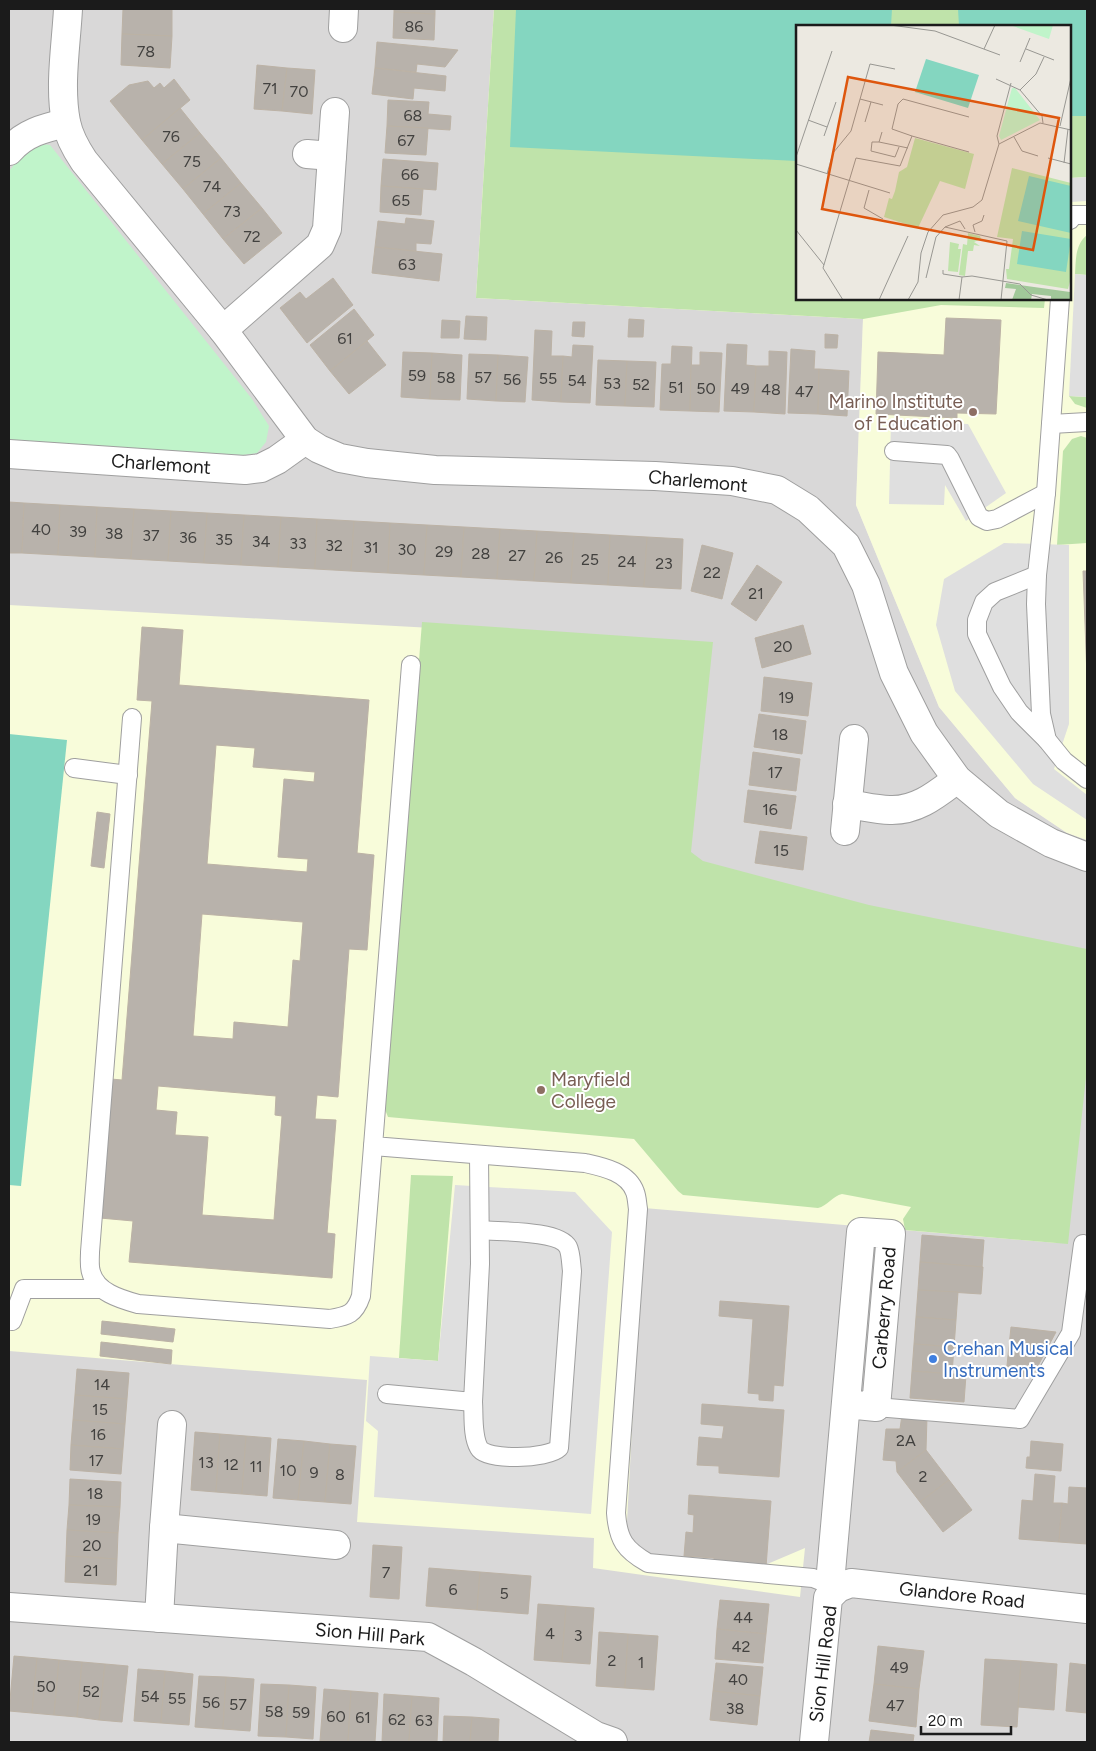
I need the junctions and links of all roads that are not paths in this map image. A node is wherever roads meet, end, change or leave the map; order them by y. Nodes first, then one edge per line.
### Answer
1 (68, 9) edge
2 (335, 112) dead end
3 (66, 123) junction
4 (9, 151) edge
5 (1087, 215) edge
6 (1071, 218) edge
7 (1060, 300) edge
8 (223, 330) junction
9 (1087, 422) edge
10 (1051, 424) junction
11 (305, 440) junction
12 (894, 451) dead end
13 (9, 454) edge
14 (1046, 493) junction
15 (1037, 574) junction
16 (411, 665) dead end
17 (132, 718) dead end
18 (854, 740) dead end
19 (1047, 740) junction
20 (74, 768) dead end
21 (128, 775) junction
22 (957, 779) junction
23 (1087, 779) edge
24 (847, 804) junction
25 (845, 831) dead end
26 (1087, 857) edge
27 (373, 1146) junction
28 (479, 1154) junction
29 (481, 1230) junction
30 (1083, 1244) dead end
31 (102, 1289) junction
32 (12, 1321) dead end
33 (387, 1394) dead end
34 (473, 1402) junction
35 (847, 1404) junction
36 (876, 1406) junction
37 (172, 1425) dead end
38 (164, 1528) junction
39 (336, 1545) dead end
40 (838, 1588) junction
41 (9, 1607) edge
42 (1087, 1609) edge
43 (159, 1618) junction
44 (613, 1742) edge
45 (814, 1742) edge

1 - 3 street, Charlemont
2 - 8 street
3 - 4 street
3 - 8 street, Charlemont
5 - 6 lane
7 - 10 lane
8 - 11 street, Charlemont
9 - 10 lane
10 - 14 lane
11 - 13 street, Charlemont
11 - 22 street, Charlemont
12 - 14 lane
14 - 15 lane
15 - 19 lane
15 - 19 lane
16 - 27 lane
17 - 21 lane
18 - 24 street
19 - 23 lane
20 - 21 lane
21 - 31 lane
22 - 24 street
22 - 26 street, Charlemont
24 - 25 street
27 - 28 lane
27 - 31 lane
28 - 29 lane
28 - 40 lane
29 - 34 lane
29 - 34 lane
30 - 36 lane
31 - 32 lane
33 - 34 lane
35 - 36 street
35 - 36 street, Carberry Road
35 - 40 street, Carberry Road
37 - 38 street
38 - 39 street
38 - 43 street
40 - 42 street, Glandore Road
40 - 45 street, Sion Hill Road
41 - 43 street, Sion Hill Park
43 - 44 street, Sion Hill Park

